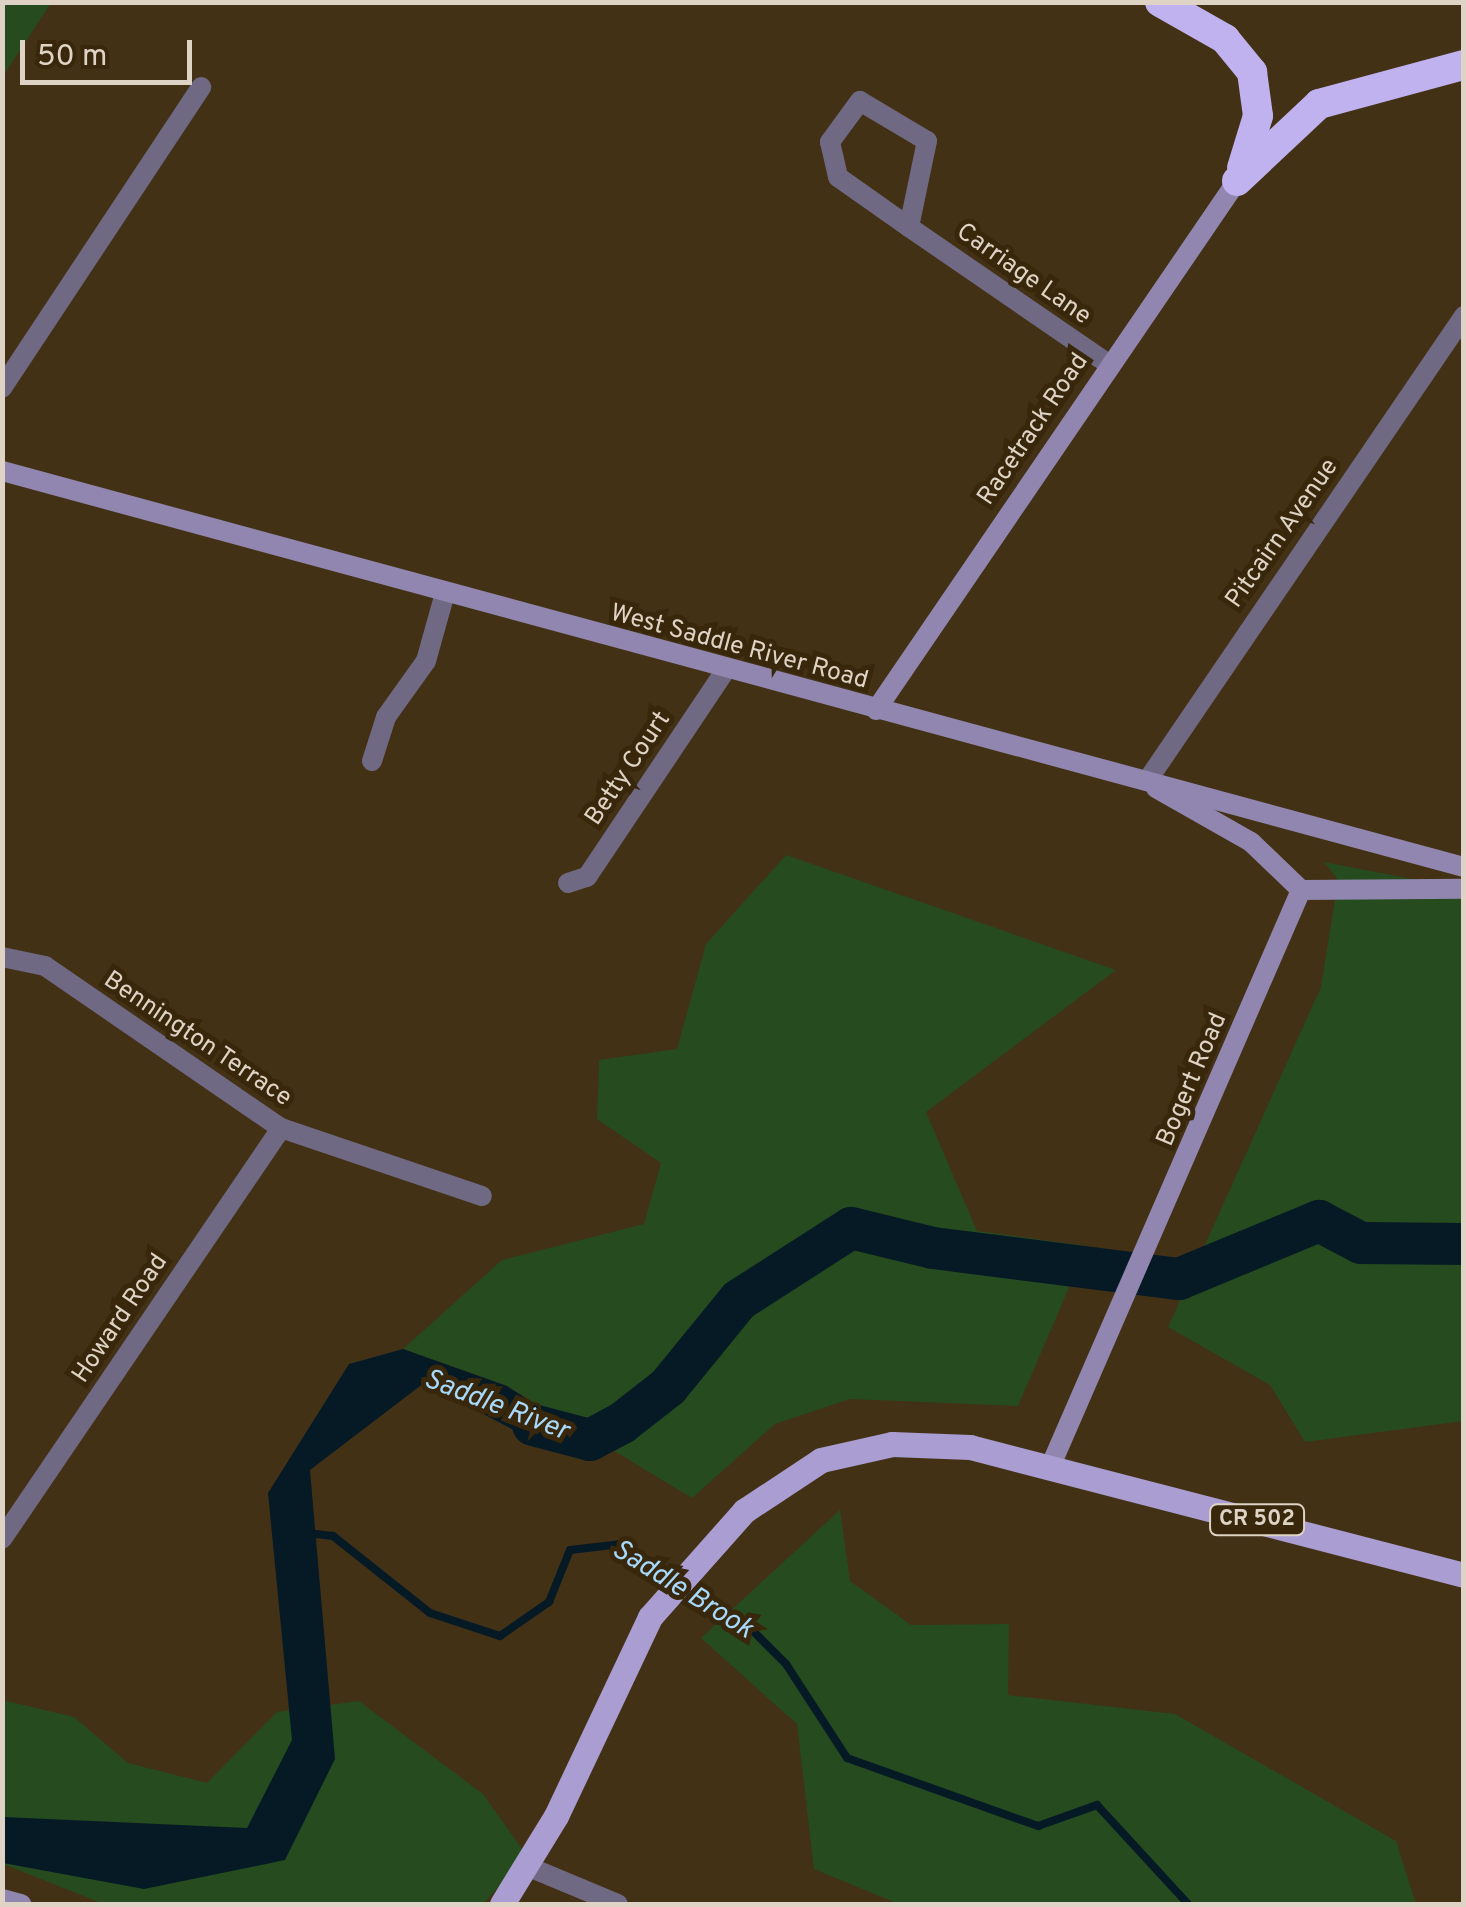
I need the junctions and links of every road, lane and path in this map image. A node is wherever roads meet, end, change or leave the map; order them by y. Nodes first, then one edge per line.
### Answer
1 (1160, 2) edge
2 (1464, 65) edge
3 (201, 88) dead end
4 (1237, 180) junction
5 (909, 226) junction
6 (1464, 316) edge
7 (1108, 364) junction
8 (2, 388) edge
9 (2, 471) edge
10 (445, 593) junction
11 (724, 672) junction
12 (876, 710) junction
13 (372, 760) dead end
14 (1146, 781) junction
15 (1464, 867) edge
16 (568, 883) dead end
17 (1464, 889) edge
18 (1302, 890) junction
19 (2, 957) edge
20 (282, 1128) junction
21 (482, 1196) dead end
22 (1051, 1464) junction
23 (2, 1538) edge
24 (1464, 1576) edge
25 (529, 1866) junction
26 (2, 1899) edge
27 (21, 1904) edge
28 (502, 1904) edge
29 (618, 1904) edge

1 - 4 highway
2 - 4 highway
3 - 8 street
4 - 7 street, Racetrack Road
5 - 5 street, Carriage Lane
5 - 7 street, Carriage Lane
6 - 14 street, Pitcairn Avenue
7 - 12 street, Racetrack Road
9 - 10 street, West Saddle River Road
10 - 11 street, West Saddle River Road
10 - 13 street
11 - 12 street, West Saddle River Road
11 - 16 street, Betty Court
12 - 14 street, West Saddle River Road
14 - 15 street, West Saddle River Road
14 - 18 street
17 - 18 street
18 - 22 street, Bogert Road
19 - 20 street, Bennington Terrace
20 - 21 street, Bennington Terrace
20 - 23 street, Howard Road
22 - 24 main road, CR 502
22 - 25 main road, CR 502
25 - 28 main road, CR 502
25 - 29 street
26 - 27 street

